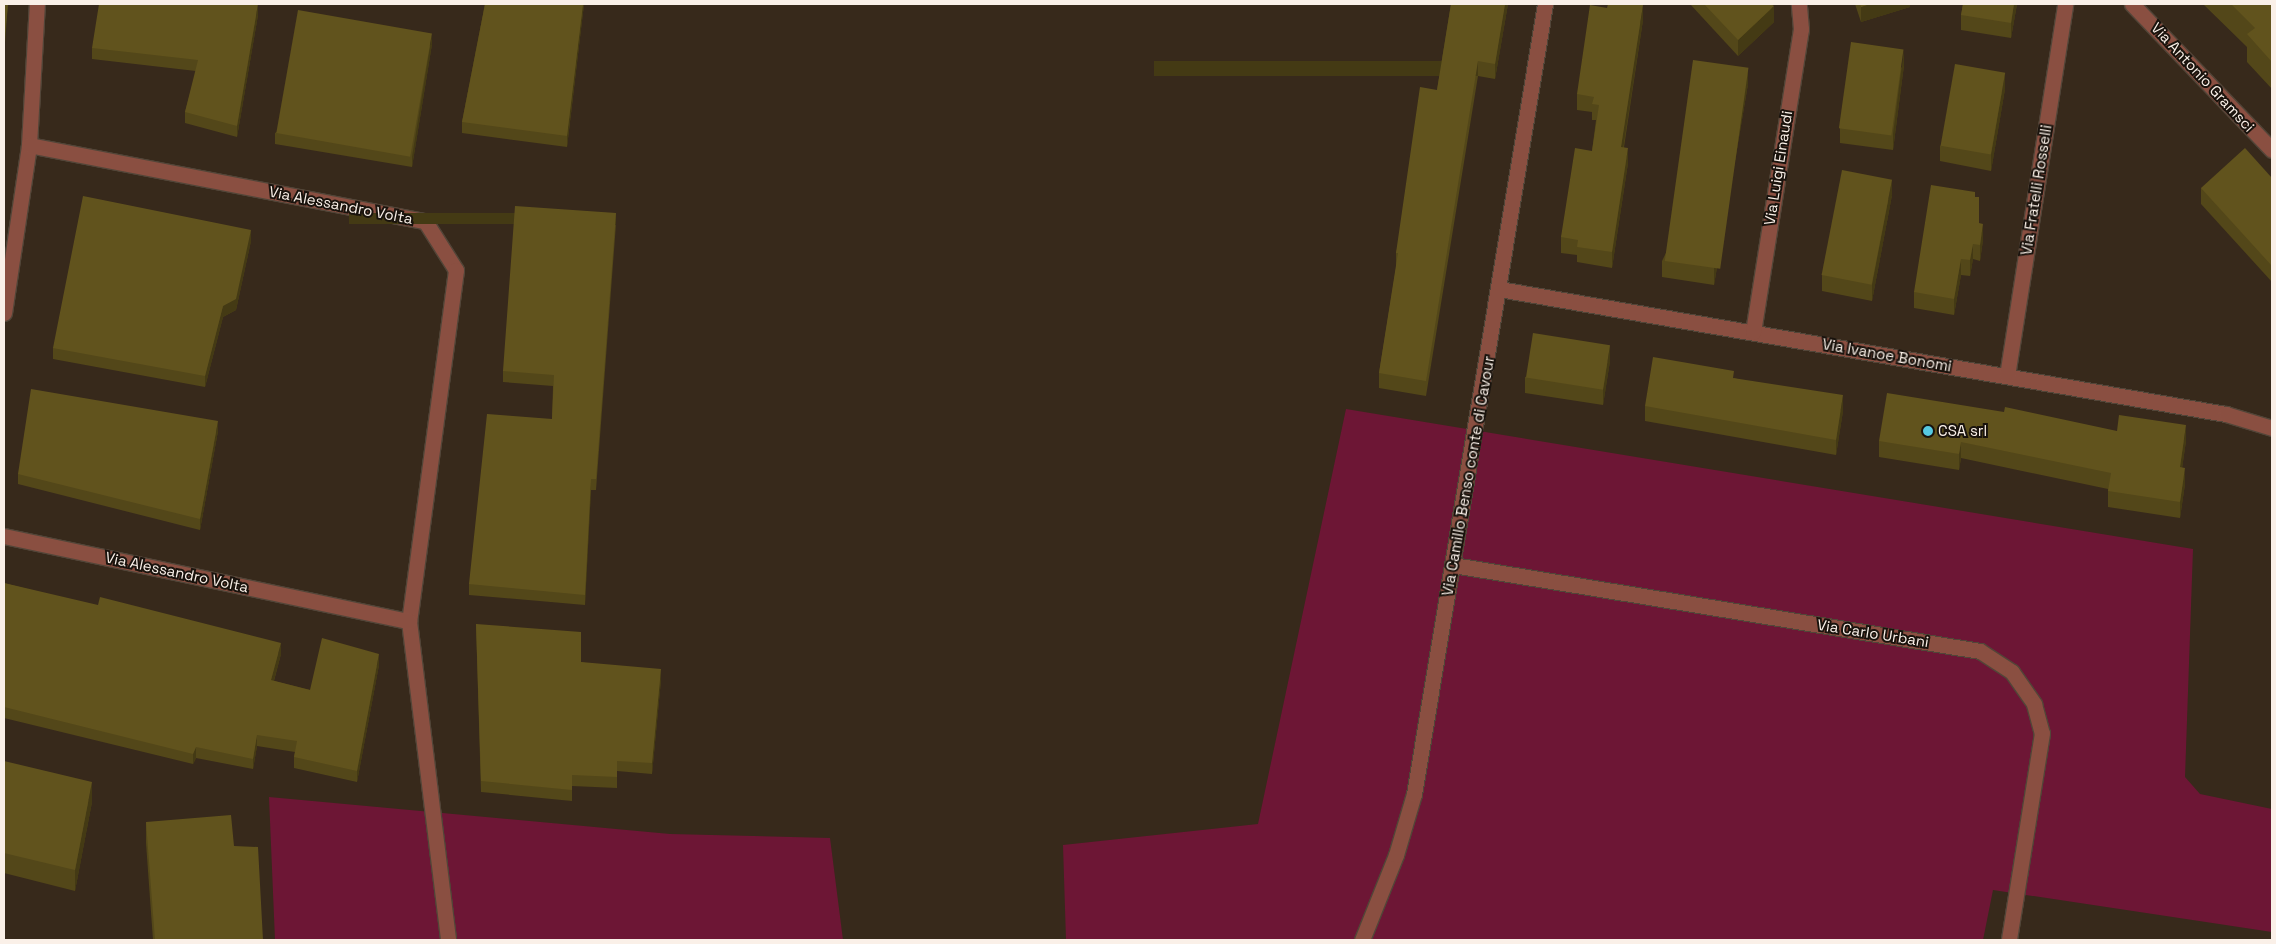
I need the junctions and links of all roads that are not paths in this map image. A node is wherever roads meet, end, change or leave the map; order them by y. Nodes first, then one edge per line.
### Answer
1 (37, 4) edge
2 (1545, 4) edge
3 (1799, 4) edge
4 (2064, 4) edge
5 (2132, 4) edge
6 (29, 145) junction
7 (2272, 150) edge
8 (1499, 289) junction
9 (4, 313) edge
10 (1753, 332) junction
11 (2007, 376) junction
12 (2272, 428) edge
13 (4, 536) edge
14 (1453, 565) junction
15 (409, 621) junction
16 (448, 940) edge
17 (1362, 940) edge
18 (2009, 940) edge

1 - 6 street
2 - 8 street, Via Camillo Benso conte di Cavour
3 - 10 street, Via Luigi Einaudi
4 - 11 street, Via Fratelli Rosselli
5 - 7 street, Via Antonio Gramsci
6 - 9 street
6 - 15 street, Via Alessandro Volta
8 - 10 street, Via Ivanoe Bonomi
8 - 14 street, Via Camillo Benso conte di Cavour
10 - 11 street, Via Ivanoe Bonomi
11 - 12 street, Via Ivanoe Bonomi
13 - 15 street, Via Alessandro Volta
14 - 17 street, Via Camillo Benso conte di Cavour
14 - 18 street, Via Carlo Urbani
15 - 16 street, Via Alessandro Volta

